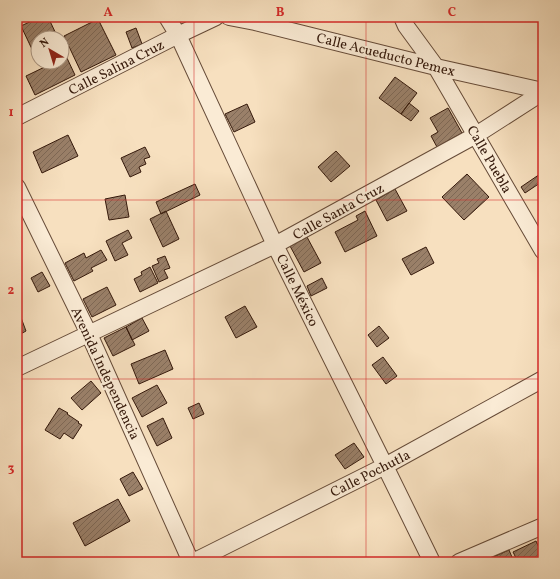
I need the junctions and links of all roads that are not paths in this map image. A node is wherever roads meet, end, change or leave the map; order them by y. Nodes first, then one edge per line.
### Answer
1 (167, 17) edge
2 (216, 17) edge
3 (229, 17) edge
4 (402, 17) edge
5 (178, 35) junction
6 (436, 67) junction
7 (543, 91) edge
8 (17, 118) edge
9 (476, 135) junction
10 (17, 187) edge
11 (275, 245) junction
12 (543, 251) edge
13 (89, 334) junction
14 (17, 368) edge
15 (543, 379) edge
16 (385, 466) junction
17 (543, 526) edge
18 (192, 562) edge
19 (432, 562) edge
20 (459, 562) edge

1 - 5 street, Calle México
2 - 5 street, Calle Salina Cruz
3 - 6 street, Calle Acueducto Pemex
4 - 6 street, Calle Puebla
5 - 8 street, Calle Salina Cruz
5 - 11 street, Calle México
6 - 7 street, Calle Acueducto Pemex
6 - 9 street, Calle Puebla
7 - 9 street, Calle Santa Cruz
9 - 11 street, Calle Santa Cruz
9 - 12 street, Calle Puebla
10 - 13 street, Avenida Independencia
11 - 13 street, Calle Santa Cruz
11 - 16 street, Calle México
13 - 14 street, Calle Santa Cruz
13 - 18 street, Avenida Independencia
15 - 16 street, Calle Pochutla
16 - 18 street, Calle Pochutla
16 - 19 street, Calle México
17 - 20 street

